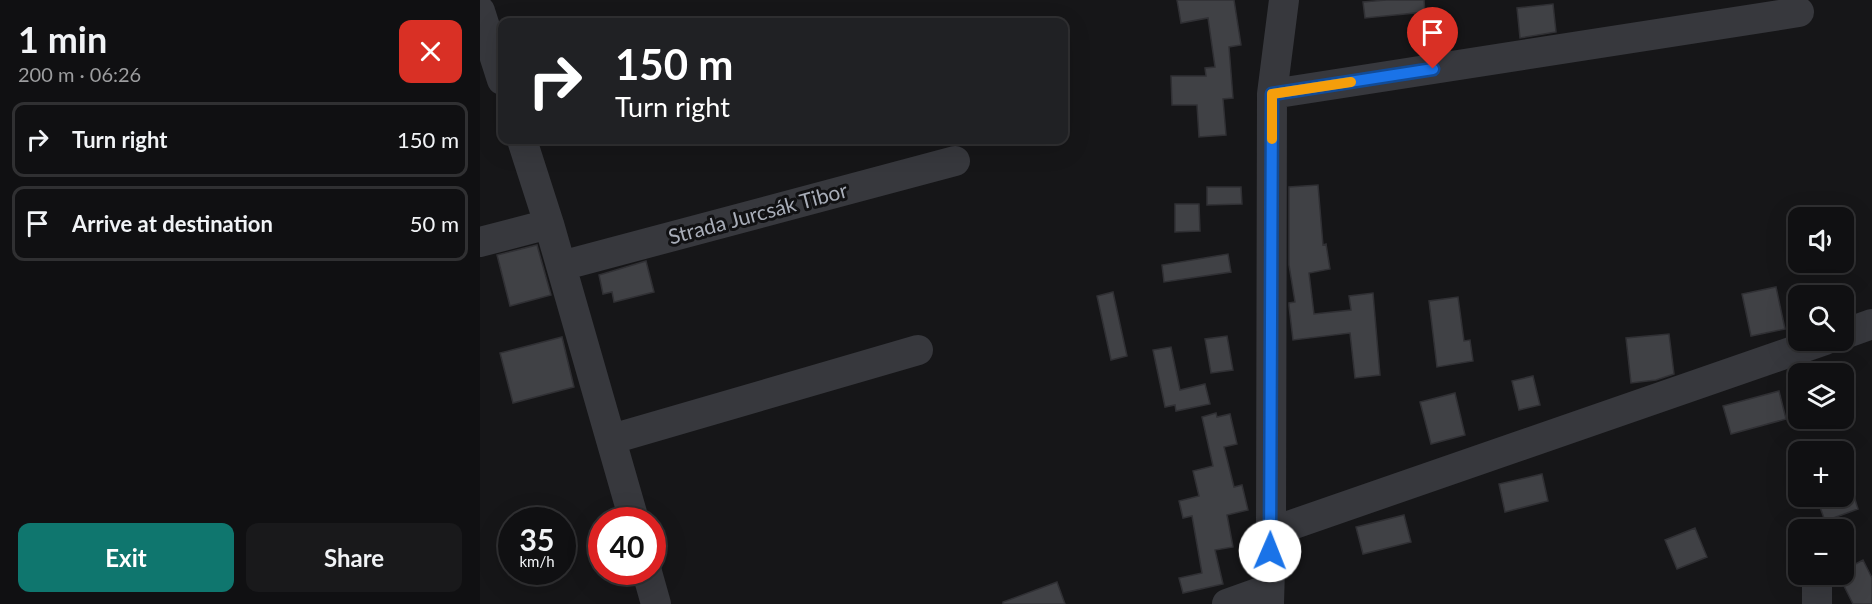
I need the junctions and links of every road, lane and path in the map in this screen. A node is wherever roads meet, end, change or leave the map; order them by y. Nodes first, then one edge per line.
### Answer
1 (1284, 0) edge
2 (480, 11) edge
3 (1799, 12) dead end
4 (498, 67) edge
5 (1272, 94) junction
6 (523, 144) edge
7 (955, 161) dead end
8 (549, 224) junction
9 (480, 242) edge
10 (561, 266) junction
11 (1872, 324) edge
12 (1854, 330) edge
13 (918, 350) dead end
14 (1793, 351) edge
15 (612, 439) junction
16 (630, 507) edge
17 (1271, 532) junction
18 (651, 585) edge
19 (1817, 585) edge
20 (1269, 596) edge
21 (656, 604) edge
22 (1227, 604) edge
23 (1818, 604) edge

1 - 5 street
2 - 4 street
3 - 5 street
5 - 17 street
6 - 8 street
7 - 10 street, Strada Jurcsák Tibor
8 - 9 street
8 - 10 street
10 - 15 street
11 - 12 street
13 - 15 street
14 - 17 street
15 - 16 street
17 - 20 street
18 - 21 street
19 - 23 street
20 - 22 street

